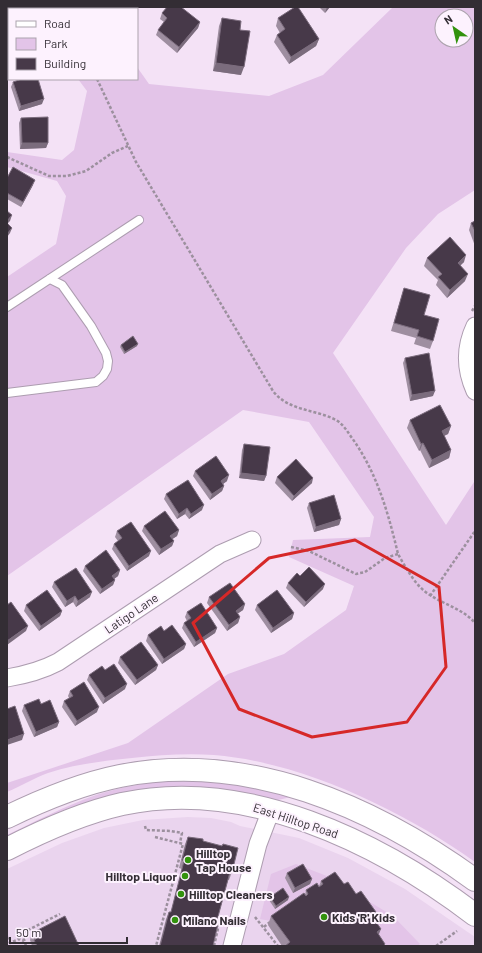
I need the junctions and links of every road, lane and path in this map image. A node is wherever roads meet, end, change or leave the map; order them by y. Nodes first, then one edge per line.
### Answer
1 (98, 80) edge
2 (128, 146) junction
3 (7, 157) edge
4 (139, 220) dead end
5 (50, 279) junction
6 (7, 307) edge
7 (475, 326) edge
8 (475, 391) edge
9 (7, 393) edge
10 (475, 531) edge
11 (252, 540) dead end
12 (291, 547) dead end
13 (398, 554) junction
14 (430, 596) junction
15 (475, 623) edge
16 (7, 678) edge
17 (271, 810) junction
18 (7, 817) edge
19 (145, 826) dead end
20 (155, 837) dead end
21 (180, 843) junction
22 (7, 849) edge
23 (475, 880) edge
24 (475, 895) edge
25 (60, 914) dead end
26 (475, 916) edge
27 (251, 919) dead end
28 (220, 920) edge
29 (273, 921) edge
30 (264, 927) junction
31 (457, 931) dead end
32 (7, 937) edge
33 (24, 941) junction
34 (26, 946) edge
35 (156, 946) edge
36 (214, 946) edge
37 (232, 946) edge
38 (278, 946) edge
39 (436, 946) edge

1 - 2 path
2 - 3 path
2 - 13 path
4 - 5 lane
5 - 6 lane
5 - 9 lane
7 - 8 street
10 - 14 path
11 - 16 street, Latigo Lane
12 - 13 path
13 - 14 path
14 - 15 path
17 - 22 main road, East Hilltop Road
17 - 24 main road
17 - 26 main road, East Hilltop Road
17 - 37 street
18 - 23 main road
19 - 21 path
20 - 21 path
21 - 35 path
25 - 33 path
27 - 30 path
28 - 36 path
29 - 30 path
30 - 38 path
31 - 39 path
32 - 33 path
33 - 34 path

